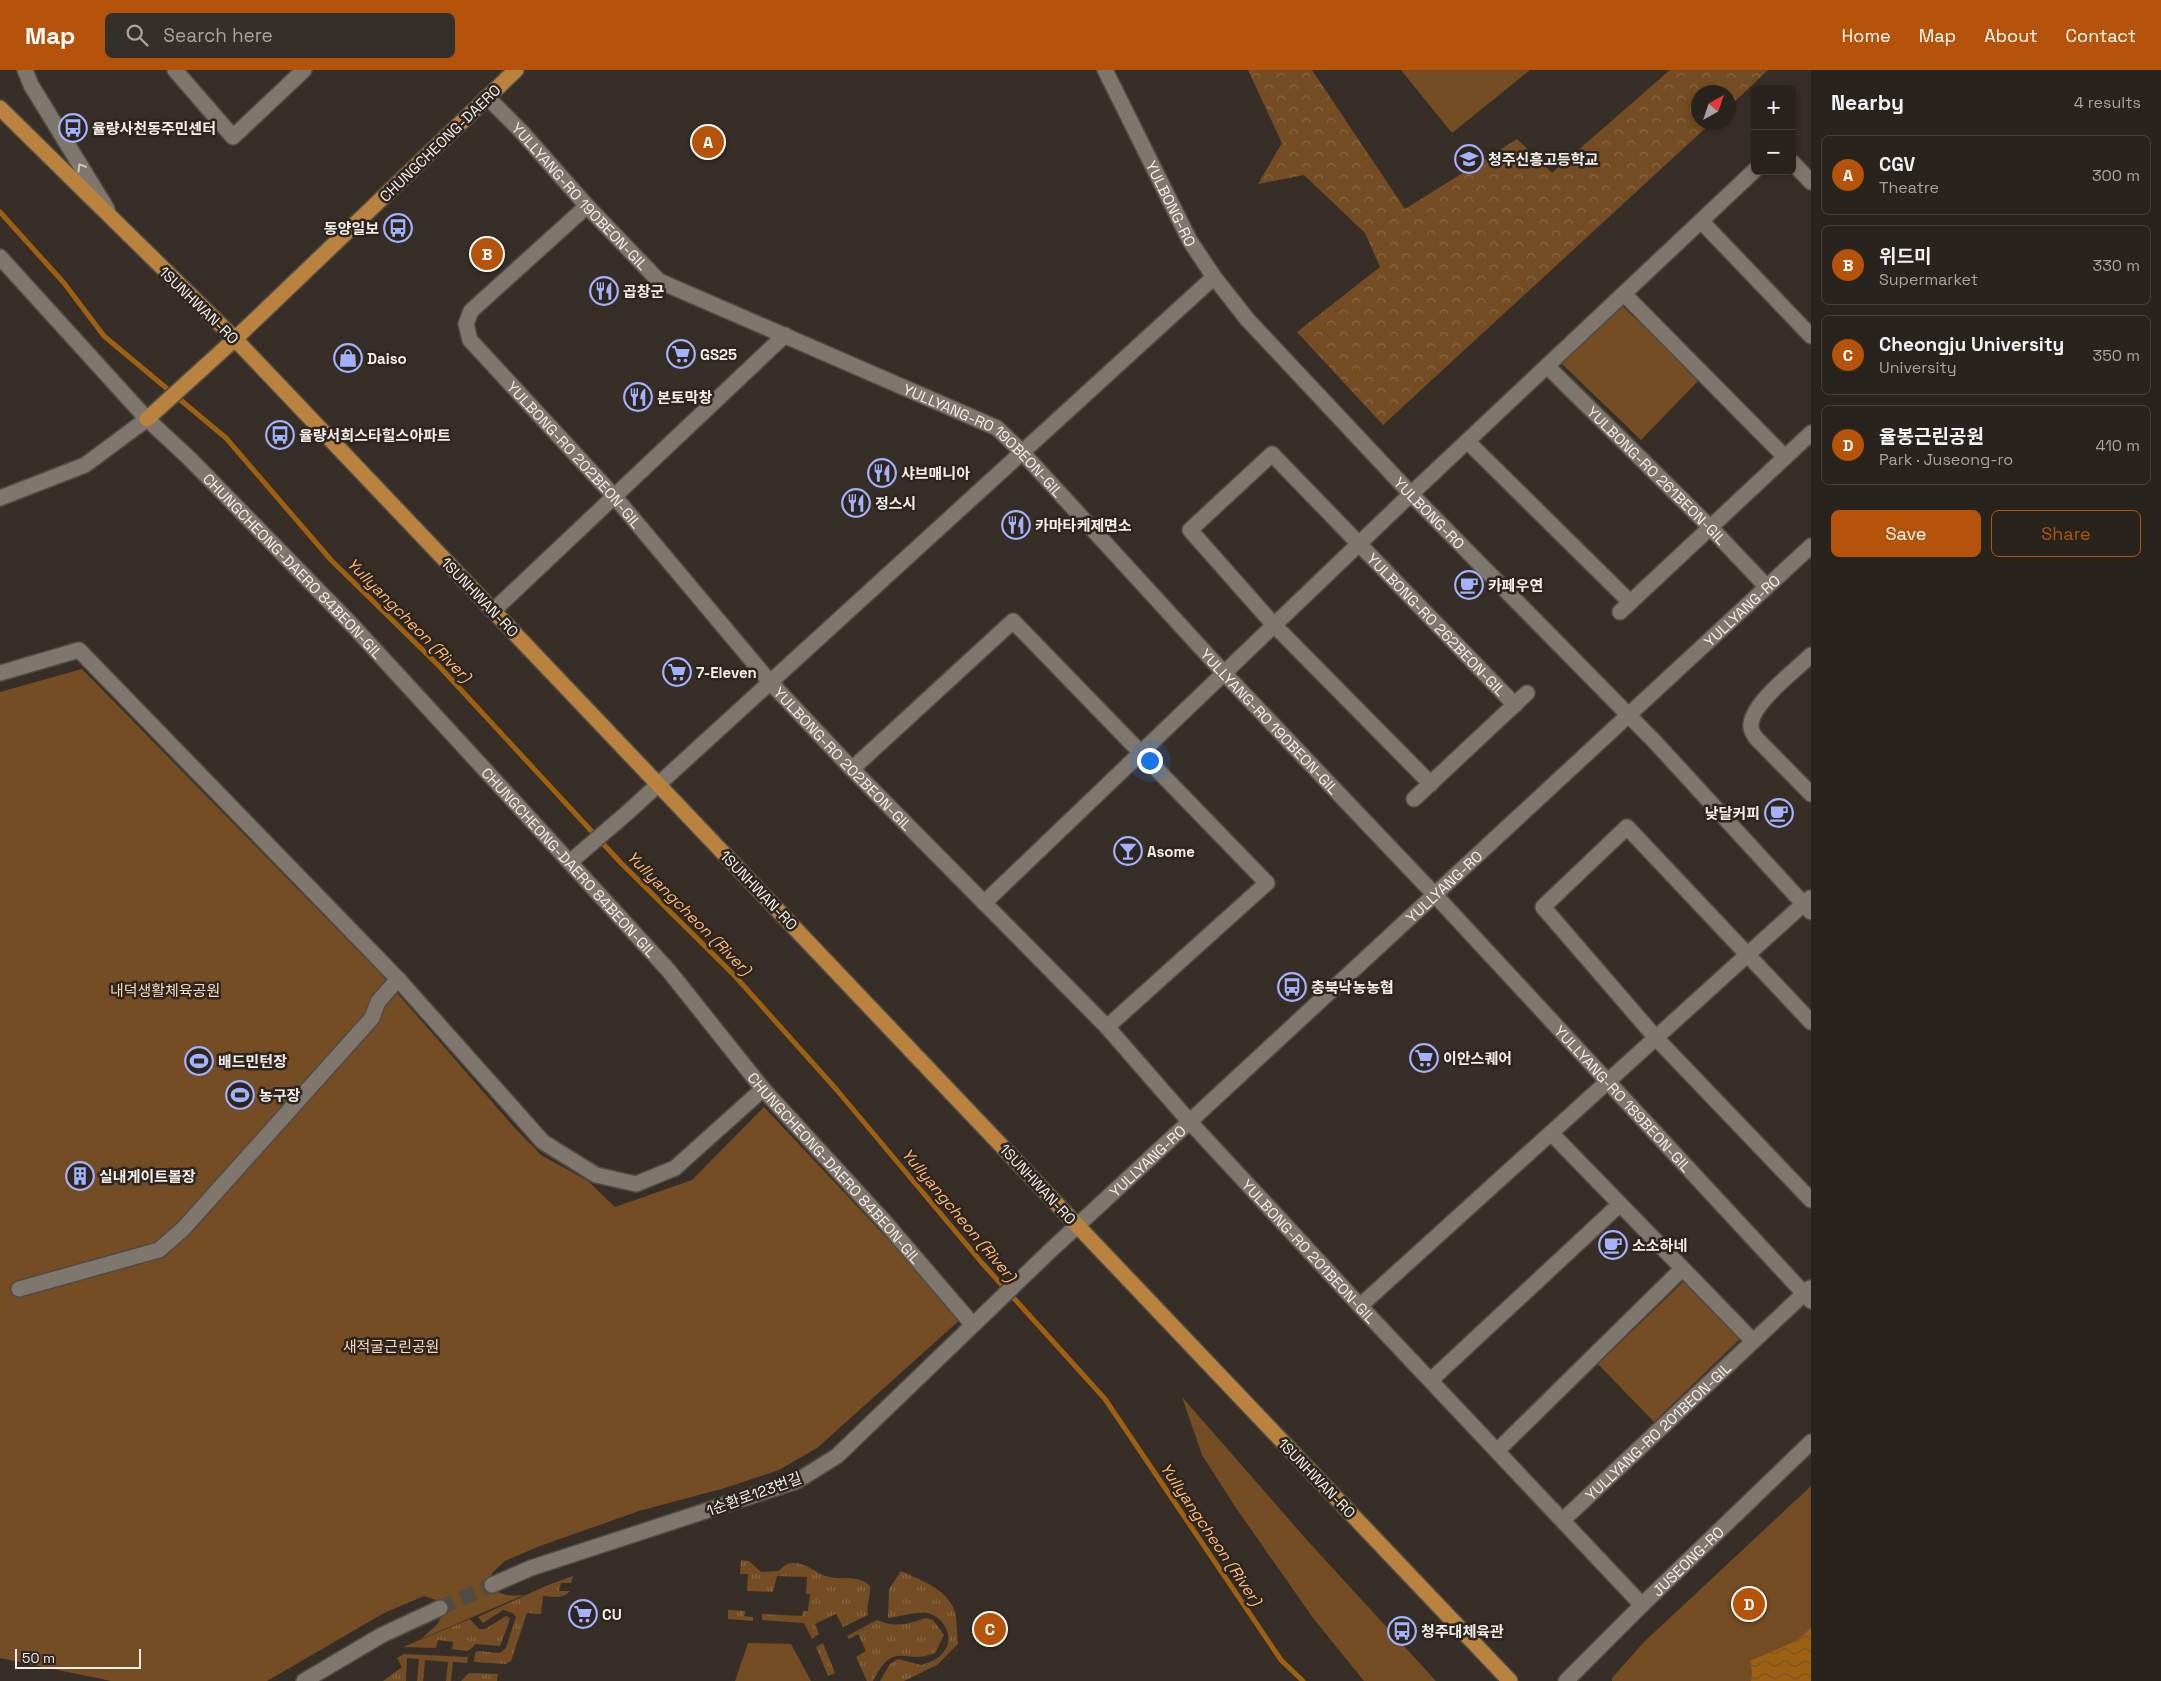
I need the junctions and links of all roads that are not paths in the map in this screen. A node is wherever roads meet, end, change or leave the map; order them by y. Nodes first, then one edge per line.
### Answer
1 (25, 70) edge
2 (175, 70) edge
3 (304, 70) edge
4 (516, 70) edge
5 (1105, 70) edge
6 (488, 98) junction
7 (0, 108) edge
8 (1796, 166) edge
9 (1751, 174) edge
10 (1811, 182) edge
11 (587, 206) junction
12 (1701, 221) junction
13 (116, 223) junction
14 (0, 257) edge
15 (1214, 277) junction
16 (1624, 294) junction
17 (785, 335) junction
18 (1811, 336) edge
19 (235, 339) junction
20 (1547, 366) junction
21 (153, 414) junction
22 (1811, 433) edge
23 (1467, 441) junction
24 (1022, 452) junction
25 (1785, 458) junction
26 (1411, 494) junction
27 (614, 496) junction
28 (0, 498) edge
29 (1710, 527) junction
30 (1358, 545) junction
31 (1811, 546) edge
32 (1766, 586) junction
33 (493, 611) junction
34 (1274, 625) junction
35 (1811, 655) edge
36 (0, 673) edge
37 (1224, 673) junction
38 (770, 682) junction
39 (1527, 693) dead end
40 (1514, 705) junction
41 (1628, 715) junction
42 (1140, 753) junction
43 (852, 769) junction
44 (658, 784) junction
45 (1431, 784) junction
46 (1811, 794) edge
47 (1414, 799) dead end
48 (570, 862) junction
49 (1435, 895) junction
50 (984, 903) junction
51 (1808, 904) edge
52 (1746, 955) junction
53 (398, 979) junction
54 (1811, 1022) edge
55 (1107, 1027) junction
56 (1656, 1038) junction
57 (1607, 1082) junction
58 (763, 1089) junction
59 (1189, 1121) junction
60 (1551, 1133) junction
61 (1811, 1200) edge
62 (1620, 1204) junction
63 (1078, 1226) junction
64 (1051, 1250) joint
65 (1682, 1269) junction
66 (19, 1289) dead end
67 (1809, 1294) edge
68 (1360, 1306) junction
69 (973, 1325) junction
70 (1753, 1341) junction
71 (1431, 1380) junction
72 (1811, 1442) edge
73 (1497, 1451) junction
74 (1563, 1520) junction
75 (492, 1585) tunnel mouth
76 (1642, 1605) junction
77 (440, 1608) tunnel mouth
78 (304, 1681) edge
79 (1510, 1681) edge
80 (1566, 1681) edge

13 -> 1 street
2 - 3 street
4 - 6 main road, CHUNGCHEONG-DAERO
5 - 15 street, YULBONG-RO
6 - 11 street, YULLYANG-RO 190BEON-GIL
6 - 19 main road, CHUNGCHEONG-DAERO
7 - 13 main road, 1SUNHWAN-RO
8 - 10 street
9 - 12 street
11 - 17 street, YULLYANG-RO 190BEON-GIL
11 - 27 street, YULBONG-RO 202BEON-GIL
12 - 16 street
12 - 18 street
13 - 19 main road, 1SUNHWAN-RO
14 - 21 street, CHUNGCHEONG-DAERO 84BEON-GIL
15 - 24 street
15 - 26 street, YULBONG-RO
16 - 20 street
16 - 25 street
17 - 24 street, YULLYANG-RO 190BEON-GIL
17 - 27 street
19 - 21 main road, CHUNGCHEONG-DAERO
19 - 33 main road, 1SUNHWAN-RO
20 - 23 street
20 - 29 street, YULBONG-RO 261BEON-GIL
21 - 28 street
21 - 48 street, CHUNGCHEONG-DAERO 84BEON-GIL
22 - 25 street
23 - 26 street
23 - 29 street
24 - 37 street, YULLYANG-RO 190BEON-GIL
24 - 38 street
25 - 29 street
26 - 30 street, YULBONG-RO 262BEON-GIL
26 - 41 street, YULBONG-RO
27 - 33 street
27 - 38 street, YULBONG-RO 202BEON-GIL
29 - 32 street, YULBONG-RO 261BEON-GIL
30 - 34 street, YULBONG-RO 262BEON-GIL
30 - 34 street, YULBONG-RO 262BEON-GIL
30 - 40 street, YULBONG-RO 262BEON-GIL
31 - 32 street, YULLYANG-RO
32 - 41 street, YULLYANG-RO
33 - 44 main road, 1SUNHWAN-RO
34 - 37 street, YULBONG-RO 262BEON-GIL
34 - 45 street, YULBONG-RO 262BEON-GIL
35 - 46 street
36 - 53 street
37 - 42 street, YULBONG-RO 262BEON-GIL
37 - 49 street, YULLYANG-RO 190BEON-GIL
38 - 43 street, YULBONG-RO 202BEON-GIL
38 - 44 street
39 - 40 street, YULBONG-RO 262BEON-GIL
40 - 45 street, YULBONG-RO 262BEON-GIL
41 - 49 street, YULLYANG-RO
41 - 51 street, YULBONG-RO
42 - 43 street
42 - 50 street, YULBONG-RO 262BEON-GIL
42 - 55 street
43 - 50 street, YULBONG-RO 202BEON-GIL
44 - 48 street
44 - 63 main road, 1SUNHWAN-RO
45 - 47 street, YULBONG-RO 262BEON-GIL
48 - 58 street, CHUNGCHEONG-DAERO 84BEON-GIL
49 - 57 street, YULLYANG-RO 189BEON-GIL
49 - 59 street, YULLYANG-RO
50 - 55 street, YULBONG-RO 202BEON-GIL
51 - 52 street
52 - 54 street
52 - 56 street
52 - 56 street
53 - 58 street
53 - 66 street
55 - 59 street, YULBONG-RO 202BEON-GIL
56 - 57 street
56 - 61 street
57 - 60 street
57 - 67 street, YULLYANG-RO 189BEON-GIL
58 - 69 street, CHUNGCHEONG-DAERO 84BEON-GIL
59 - 63 street, YULLYANG-RO
59 - 68 street, YULBONG-RO 201BEON-GIL
60 - 62 street
60 - 68 street
62 - 65 street
62 - 71 street
63 - 64 street, YULLYANG-RO
63 - 79 main road, 1SUNHWAN-RO
64 - 69 street, 1순환로123번길
65 - 70 street
65 - 73 street
67 - 70 street, YULLYANG-RO 201BEON-GIL
68 - 71 street, YULBONG-RO 201BEON-GIL
69 - 75 street, 1순환로123번길
70 - 74 street, YULLYANG-RO 201BEON-GIL
71 - 73 street, YULBONG-RO 201BEON-GIL
72 - 76 street, JUSEONG-RO
73 - 74 street, YULBONG-RO 201BEON-GIL
74 - 76 street, YULBONG-RO 201BEON-GIL
76 - 80 street, JUSEONG-RO
77 - 78 street

